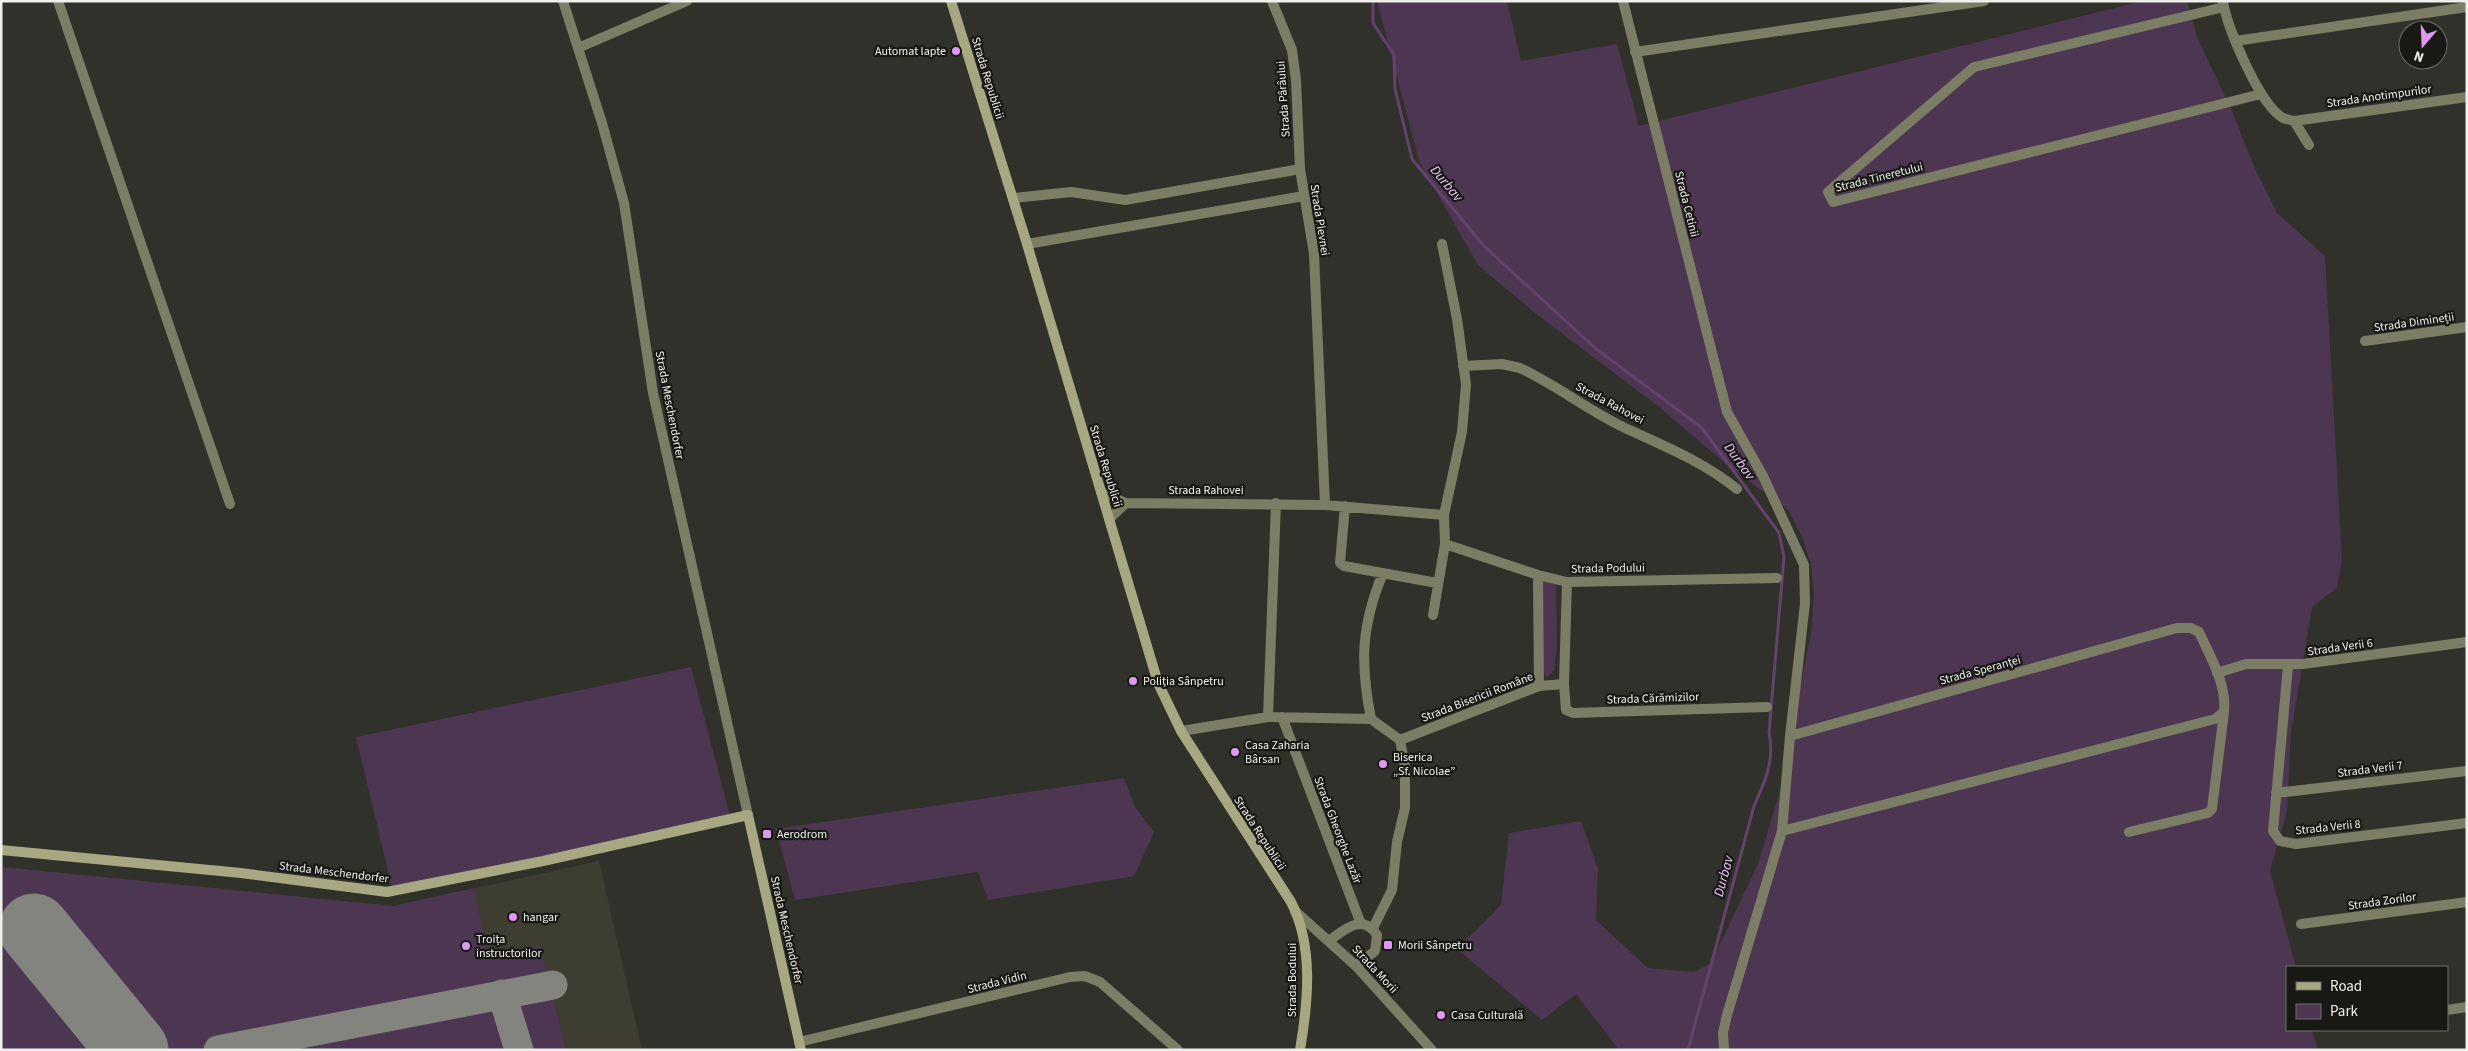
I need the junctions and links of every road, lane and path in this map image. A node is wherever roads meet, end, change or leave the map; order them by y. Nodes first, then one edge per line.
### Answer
1 (58, 1) edge
2 (563, 1) edge
3 (687, 1) edge
4 (951, 1) edge
5 (1272, 1) edge
6 (1623, 1) edge
7 (1984, 1) edge
8 (2224, 4) edge
9 (2467, 8) edge
10 (2235, 41) junction
11 (578, 48) junction
12 (1636, 52) junction
13 (2261, 94) junction
14 (2467, 97) edge
15 (2294, 121) junction
16 (2309, 145) dead end
17 (1300, 168) junction
18 (1304, 196) junction
19 (1013, 198) junction
20 (1027, 244) junction
21 (1442, 244) dead end
22 (2467, 327) edge
23 (2365, 341) dead end
24 (1463, 366) junction
25 (1737, 489) dead end
26 (1102, 492) junction
27 (1126, 502) junction
28 (1276, 503) junction
29 (230, 504) dead end
30 (1325, 505) junction
31 (1345, 506) junction
32 (1444, 515) junction
33 (1109, 519) junction
34 (1445, 544) junction
35 (1383, 573) junction
36 (1538, 575) junction
37 (1777, 578) dead end
38 (1567, 582) junction
39 (1437, 583) junction
40 (1434, 615) dead end
41 (2467, 642) edge
42 (2288, 666) junction
43 (2217, 672) junction
44 (1564, 684) junction
45 (1539, 686) junction
46 (1767, 707) dead end
47 (2224, 712) junction
48 (1268, 717) junction
49 (1282, 717) junction
50 (1371, 719) junction
51 (1181, 732) junction
52 (1790, 736) junction
53 (1400, 740) junction
54 (2467, 770) edge
55 (2276, 793) junction
56 (748, 816) junction
57 (2467, 824) edge
58 (1782, 831) junction
59 (2129, 832) dead end
60 (1, 850) edge
61 (2467, 902) edge
62 (1295, 911) junction
63 (1361, 924) junction
64 (2301, 924) dead end
65 (1373, 928) junction
66 (1321, 932) junction
67 (1303, 933) junction
68 (1330, 940) junction
69 (1356, 966) junction
70 (2467, 1007) edge
71 (2448, 1010) edge
72 (800, 1046) edge
73 (1178, 1050) edge
74 (1300, 1050) edge
75 (1432, 1050) edge
76 (1724, 1050) edge

1 - 29 street
2 - 11 street, Strada Meschendorfer
3 - 11 street
4 - 19 main road, Strada Republicii
5 - 17 street, Strada Pârâului
6 - 12 street, Strada Cetinii
7 - 12 street
8 - 10 street
8 - 13 street, Strada Tineretului
9 - 10 street
10 - 13 street
11 - 56 street, Strada Meschendorfer
12 - 52 street, Strada Cetinii
13 - 15 street
14 - 15 street, Strada Anotimpurilor
15 - 16 street
17 - 18 street, Strada Plevnei
17 - 19 street, Strada Plevnei
18 - 20 street
18 - 30 street, Strada Plevnei
19 - 20 main road, Strada Republicii
20 - 26 main road, Strada Republicii
21 - 24 street
22 - 23 street, Strada Dimineții
24 - 25 street, Strada Rahovei
24 - 32 street
26 - 27 street
26 - 33 main road, Strada Republicii
27 - 28 street, Strada Rahovei
27 - 33 street
28 - 30 street, Strada Rahovei
28 - 48 street
30 - 31 street, Strada Rahovei
31 - 32 street, Strada Rahovei
31 - 35 street
32 - 34 street
33 - 51 main road, Strada Republicii
34 - 36 street, Strada Podului
34 - 39 street
35 - 39 street
35 - 50 street
36 - 38 street, Strada Podului
36 - 45 street
37 - 38 street, Strada Podului
38 - 44 street
39 - 40 street
41 - 42 street, Strada Verii 6
42 - 43 street, Strada Verii 6
42 - 55 street, Strada Verii 8
43 - 47 street
43 - 52 street, Strada Speranței
44 - 45 street, Strada Bisericii Române
44 - 46 street, Strada Cărămizilor
45 - 53 street, Strada Bisericii Române
47 - 58 street
47 - 59 street
48 - 49 street
48 - 51 street
49 - 50 street
49 - 63 street, Strada Gheorghe Lazăr
50 - 53 street
51 - 62 main road, Strada Republicii
52 - 58 street, Strada Cetinii
53 - 65 street
54 - 55 street, Strada Verii 7
55 - 57 street, Strada Verii 8
56 - 60 main road, Strada Meschendorfer
56 - 72 main road, Strada Meschendorfer
58 - 76 street, Strada Cetinii
61 - 64 street, Strada Zorilor
62 - 66 street, Strada Morii
62 - 67 main road, Strada Bodului
63 - 65 street
63 - 68 street
65 - 69 street
66 - 67 street
66 - 68 street, Strada Morii
67 - 74 main road, Strada Bodului
68 - 69 street, Strada Morii
69 - 75 street, Strada Morii
70 - 71 street
72 - 73 street, Strada Vidin

